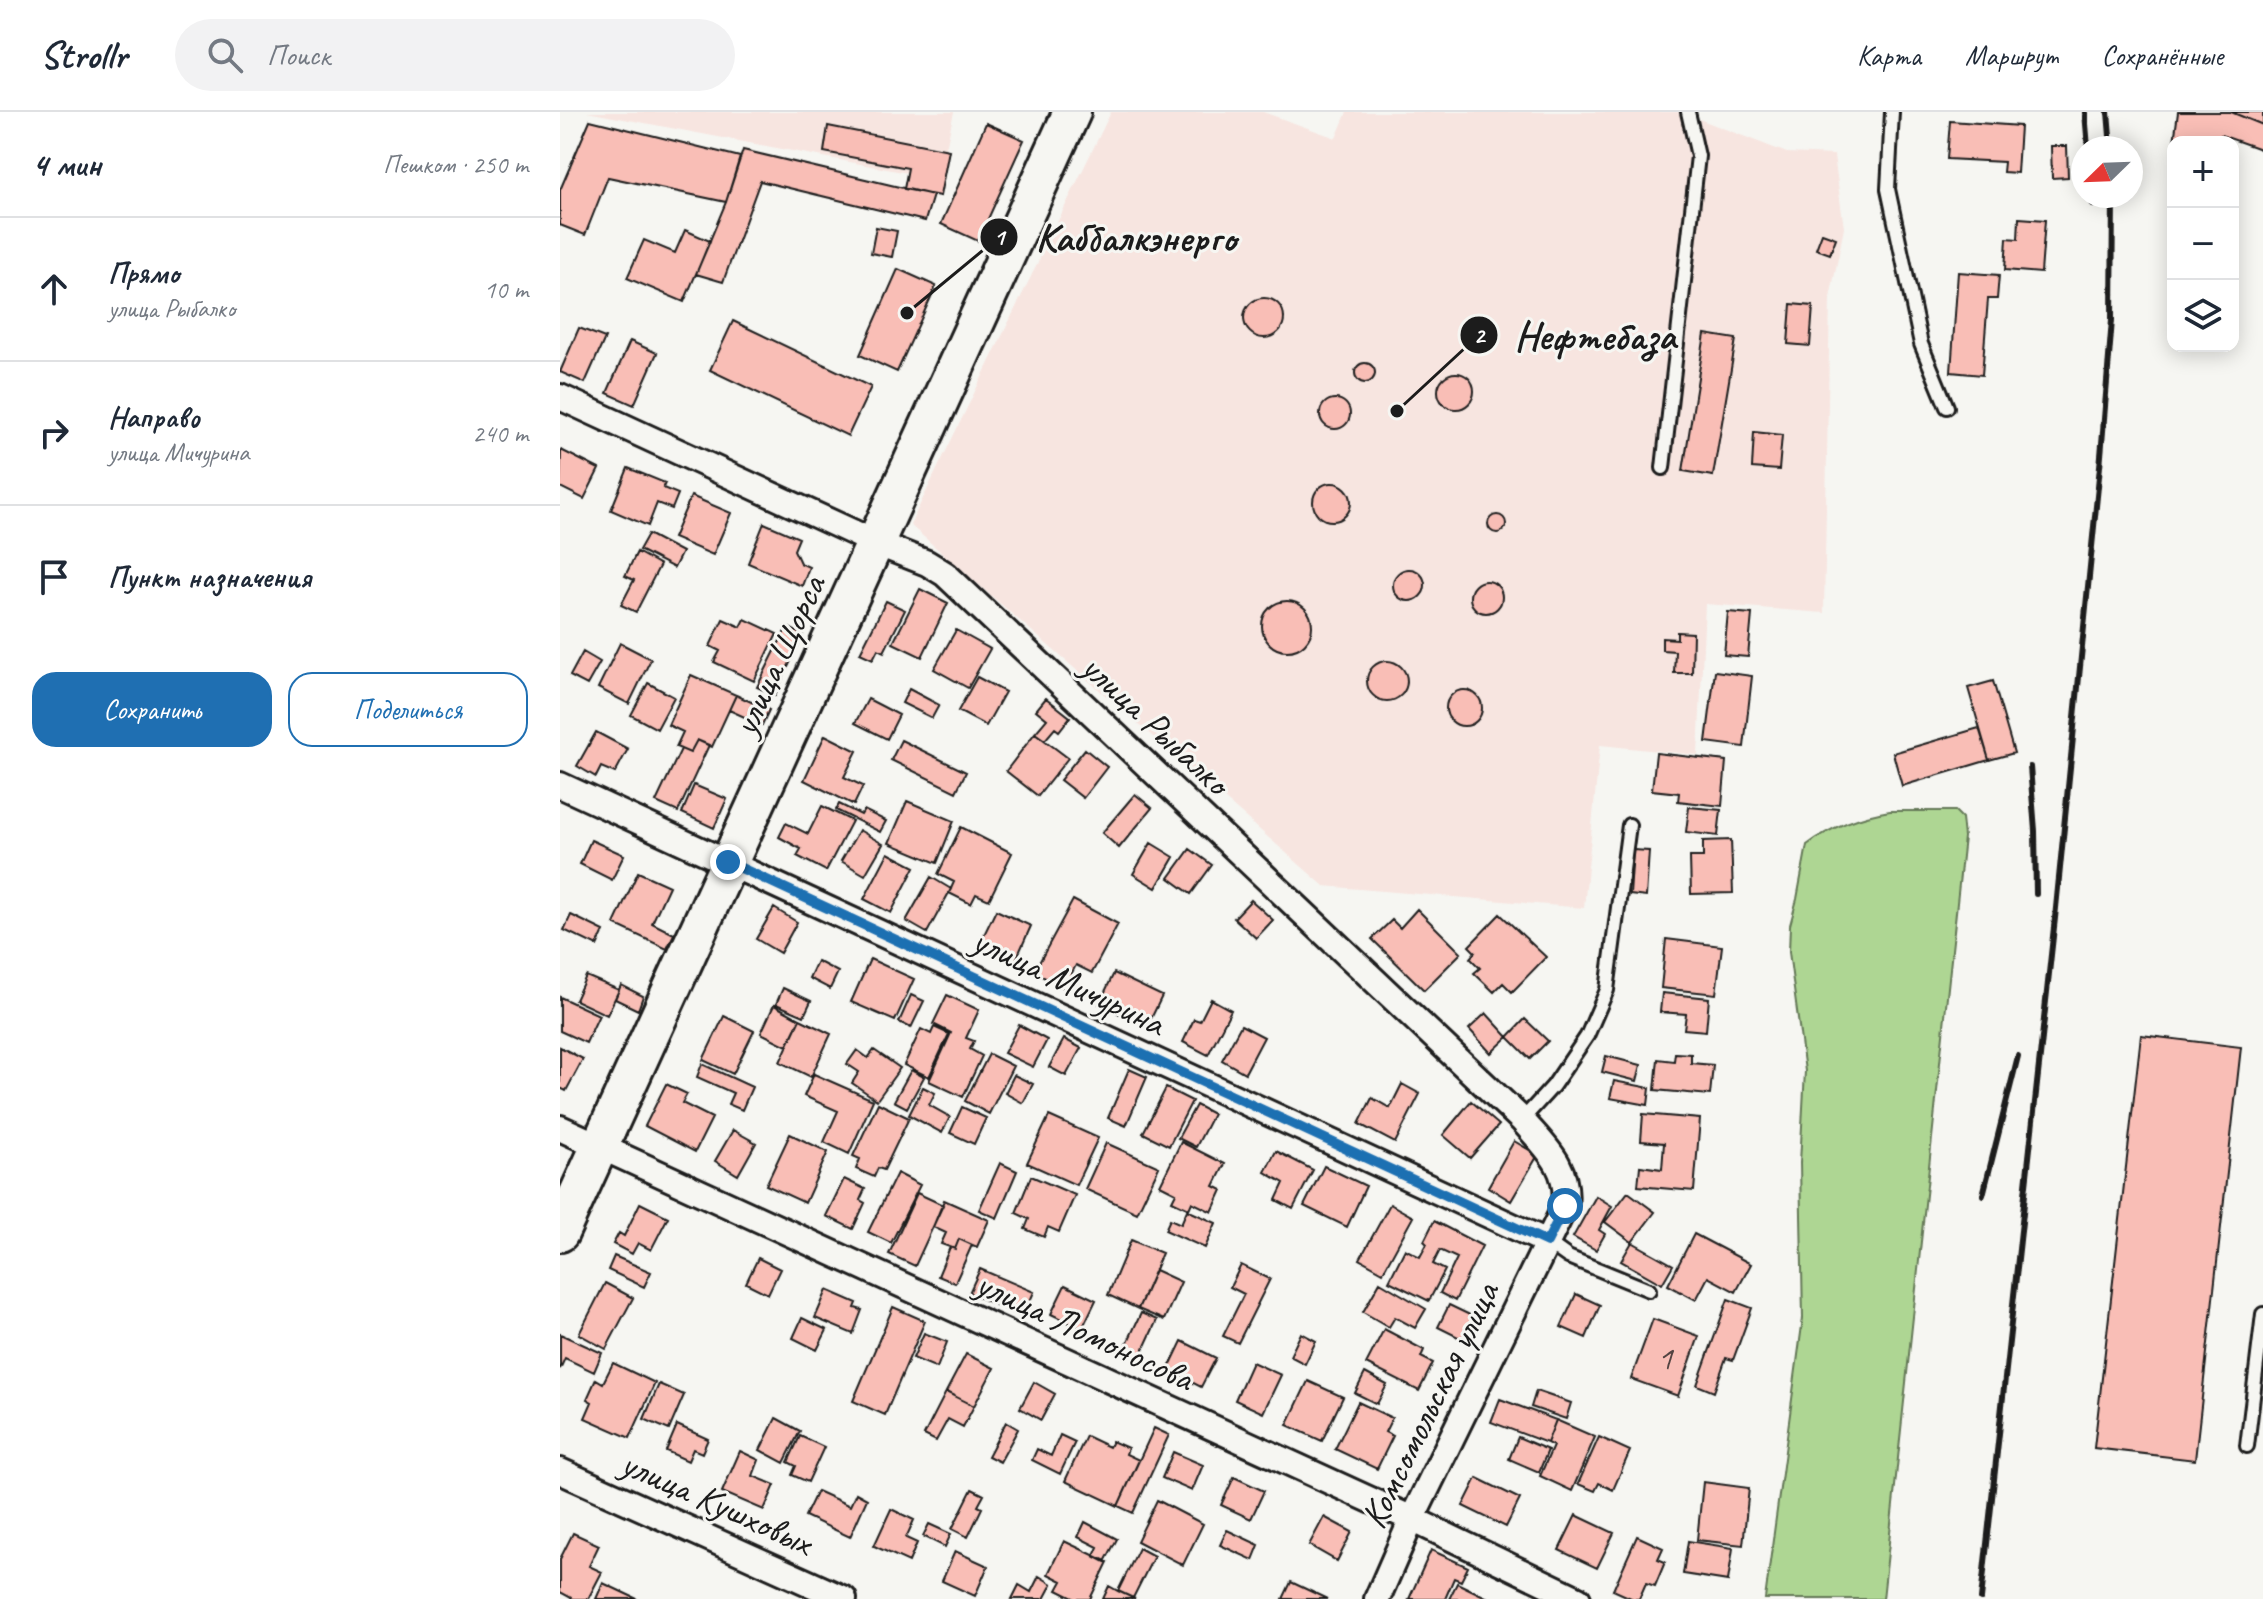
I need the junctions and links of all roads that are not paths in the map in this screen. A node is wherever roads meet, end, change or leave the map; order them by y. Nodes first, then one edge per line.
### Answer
1 (1072, 112) edge
2 (1688, 112) edge
3 (1892, 112) edge
4 (560, 397) edge
5 (1947, 407) dead end
6 (1663, 468) dead end
7 (876, 543) junction
8 (560, 785) edge
9 (1629, 825) dead end
10 (728, 862) junction
11 (1522, 1120) junction
12 (560, 1128) edge
13 (599, 1147) junction
14 (560, 1233) edge
15 (1547, 1242) junction
16 (1649, 1290) dead end
17 (2263, 1314) edge
18 (2247, 1446) dead end
19 (560, 1471) edge
20 (1412, 1519) junction
21 (844, 1599) edge
22 (1377, 1599) edge
23 (1578, 1599) edge

1 - 7 street, улица Щорса
2 - 6 lane
3 - 5 lane
4 - 7 street, улица Рыбалко
7 - 10 street, улица Щорса
7 - 11 street, улица Рыбалко
8 - 10 street, улица Мичурина
9 - 11 lane
10 - 13 street, улица Щорса
10 - 15 street, улица Мичурина
11 - 15 street, улица Рыбалко
12 - 13 street, улица Ломоносова
13 - 14 street, улица Щорса
13 - 20 street, улица Ломоносова
15 - 16 lane
15 - 20 street, Комсомольская улица
17 - 18 lane
19 - 21 street, улица Кушховых
20 - 22 street, Комсомольская улица
20 - 23 street, улица Ломоносова

